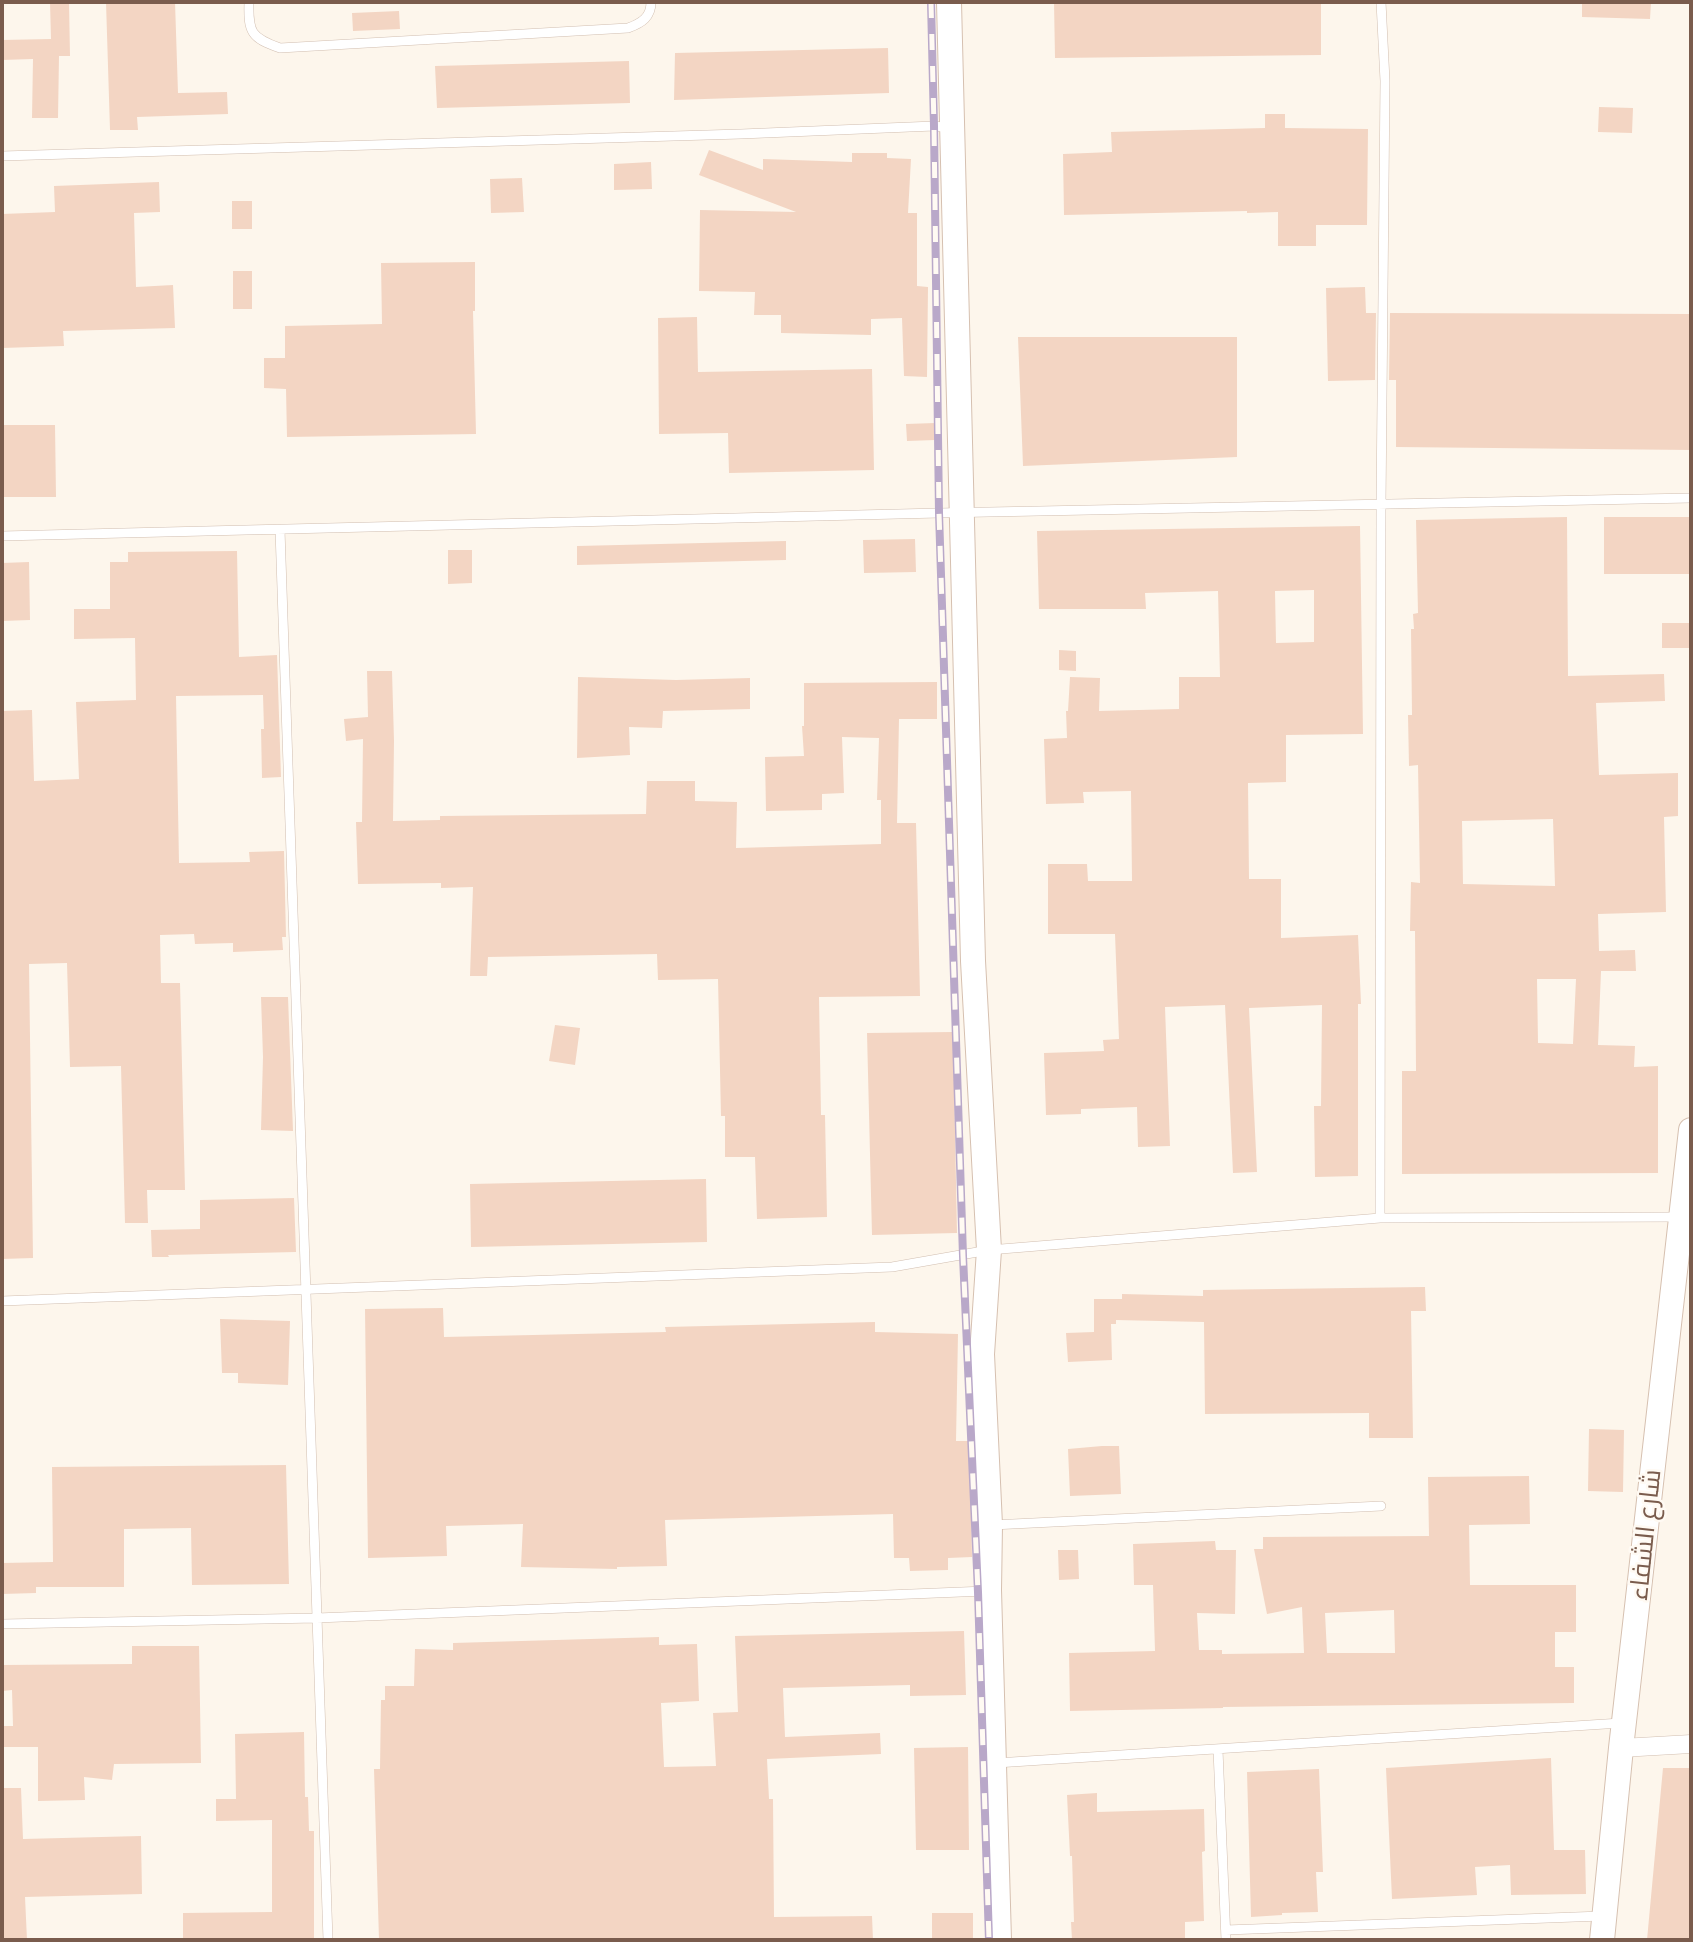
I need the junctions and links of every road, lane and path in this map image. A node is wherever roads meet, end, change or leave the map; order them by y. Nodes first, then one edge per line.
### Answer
1 (249, 2) edge
2 (651, 2) edge
3 (949, 2) edge
4 (1381, 2) edge
5 (953, 128) junction
6 (2, 156) edge
7 (1691, 498) edge
8 (1381, 505) junction
9 (962, 514) junction
10 (280, 530) junction
11 (2, 536) edge
12 (1691, 1130) edge
13 (1681, 1217) junction
14 (1380, 1218) junction
15 (989, 1250) junction
16 (306, 1290) junction
17 (2, 1301) edge
18 (1381, 1506) dead end
19 (990, 1525) junction
20 (989, 1591) junction
21 (317, 1618) junction
22 (2, 1624) edge
23 (1625, 1723) junction
24 (1691, 1744) edge
25 (1621, 1748) junction
26 (1218, 1750) junction
27 (995, 1763) junction
28 (1604, 1928) edge
29 (1226, 1930) junction
30 (328, 1940) edge
31 (999, 1940) edge
32 (1226, 1940) edge

1 - 2 lane
3 - 5 street
4 - 8 lane
5 - 6 lane
5 - 9 street
7 - 8 lane
8 - 9 lane
8 - 14 lane
9 - 10 lane
9 - 15 street
10 - 11 lane
10 - 16 lane
12 - 13 street, شارع الشفاء
13 - 14 lane
13 - 23 street, شارع الشفاء
14 - 15 lane
15 - 16 lane
15 - 19 street
16 - 17 lane
16 - 21 lane
18 - 19 lane
19 - 20 street
20 - 21 lane
20 - 27 street
21 - 22 lane
21 - 30 lane
23 - 25 street, شارع الشفاء
23 - 26 lane
24 - 25 street
25 - 28 street, شارع الشفاء
26 - 27 lane
26 - 29 lane
27 - 31 street
28 - 29 lane
29 - 32 lane

